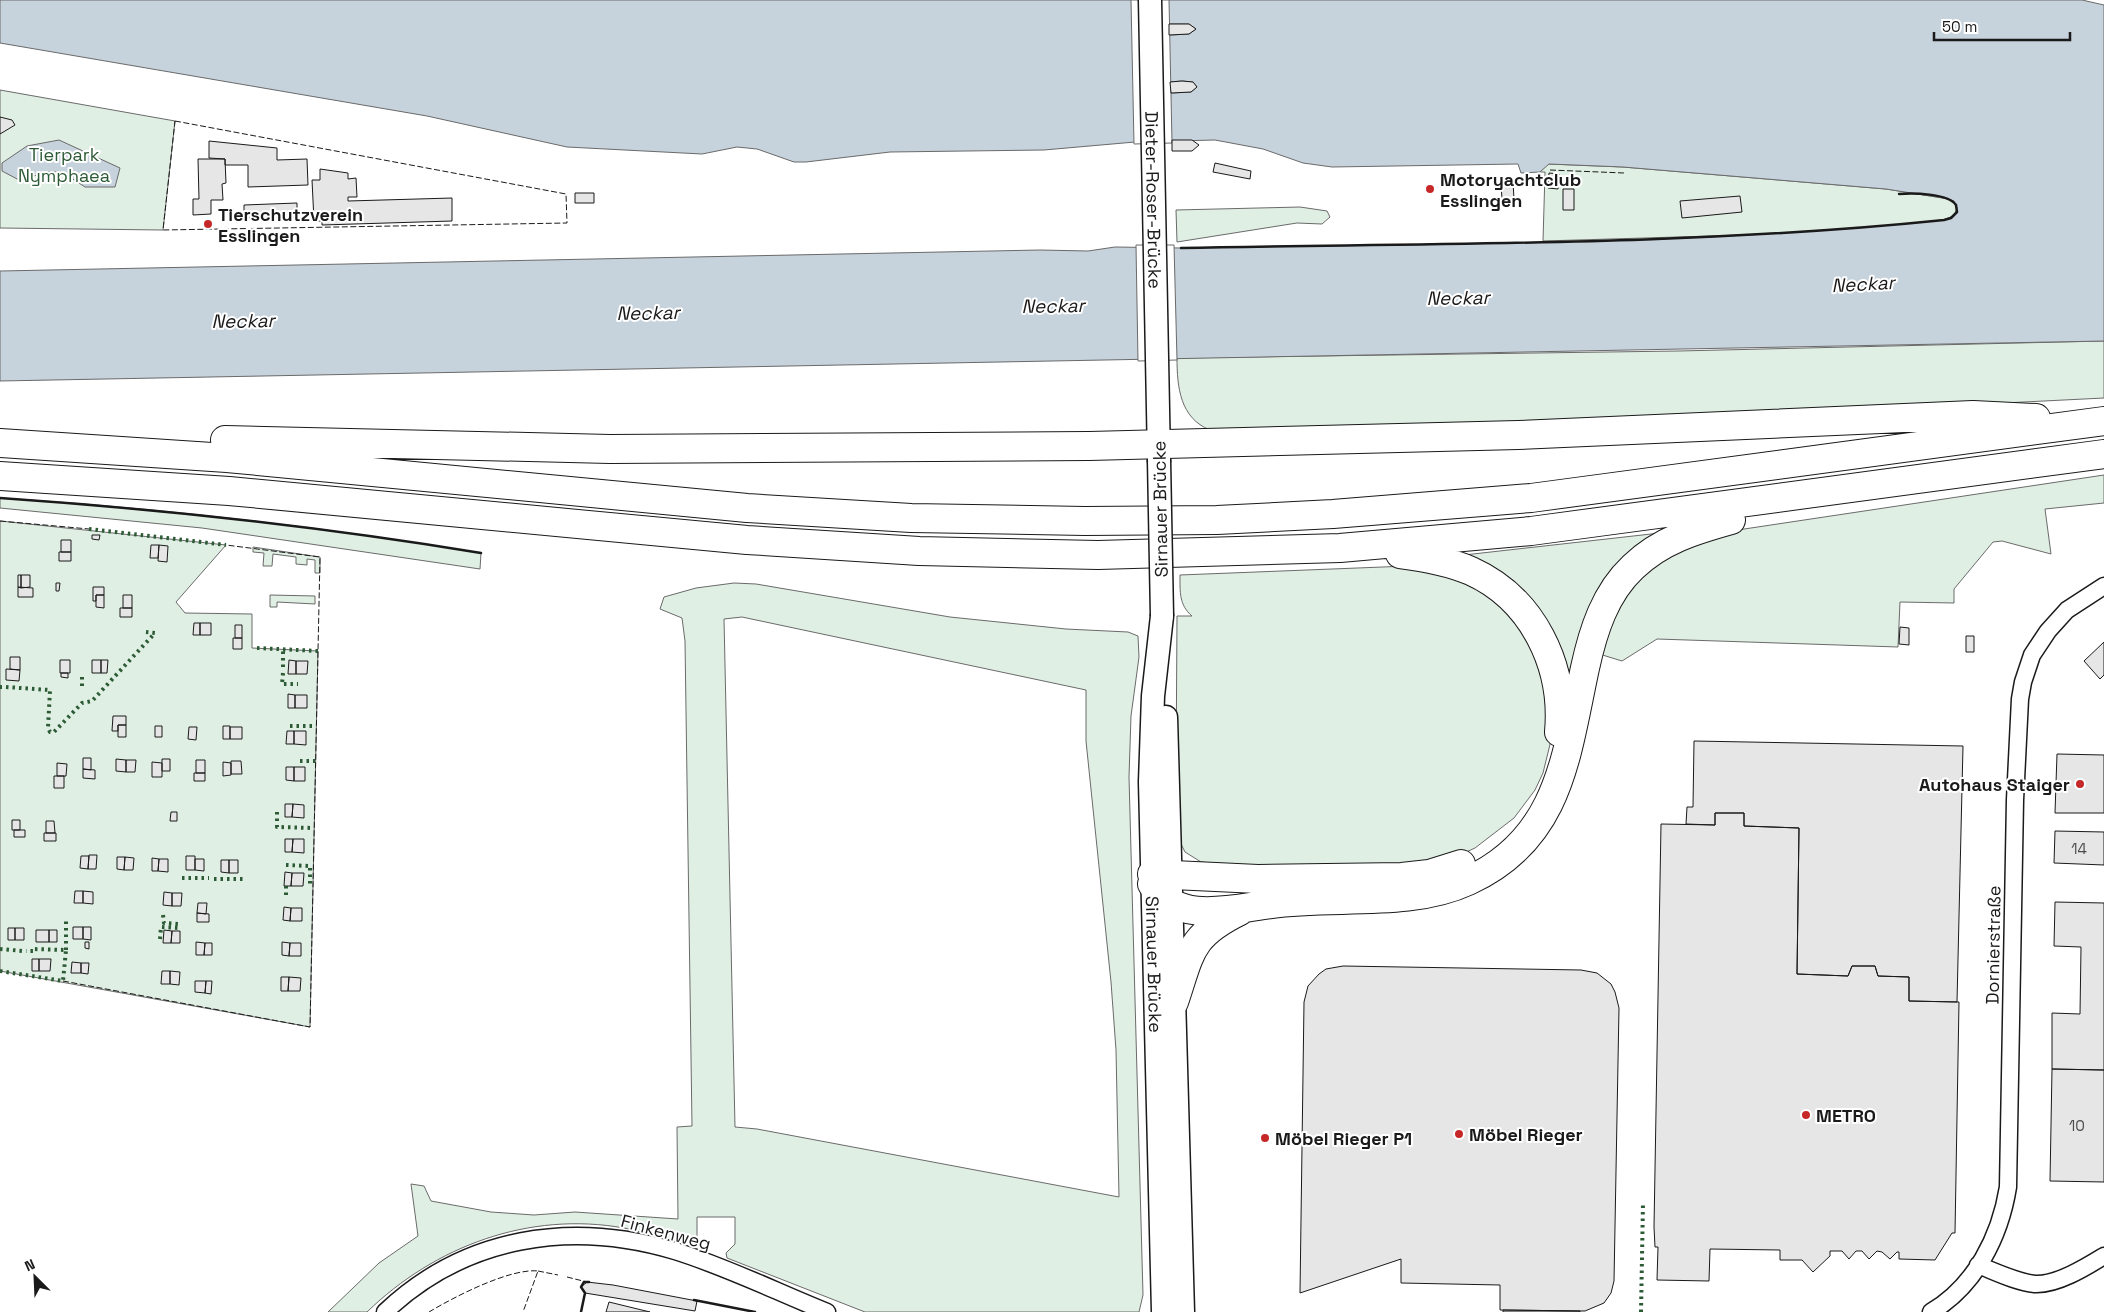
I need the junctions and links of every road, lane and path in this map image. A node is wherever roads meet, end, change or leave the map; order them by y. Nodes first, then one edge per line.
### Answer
1 (1150, 0) edge
2 (1158, 401) joint
3 (2097, 422) edge
4 (0, 443) edge
5 (38, 445) junction
6 (1159, 452) junction
7 (2104, 454) edge
8 (0, 476) edge
9 (1796, 497) junction
10 (1340, 548) junction
11 (2104, 586) edge
12 (1158, 877) junction
13 (1171, 904) junction
14 (1249, 907) junction
15 (1174, 1002) junction
16 (2104, 1256) edge
17 (1978, 1265) junction
18 (1187, 1307) edge
19 (384, 1312) edge
20 (828, 1312) edge
21 (1163, 1312) edge
22 (1930, 1312) edge

1 - 2 main road, Dieter-Roser-Brücke
2 - 6 main road, Sirnauer Brücke
3 - 5 highway
3 - 6 highway
4 - 5 highway
5 - 6 highway
6 - 12 main road, Sirnauer Brücke, bridge
7 - 9 highway
8 - 10 highway
9 - 10 highway
9 - 14 highway
10 - 12 highway
11 - 17 street, Dornierstraße
12 - 13 highway
12 - 21 main road, Sirnauer Brücke
13 - 14 highway
13 - 15 main road, Sirnauer Brücke
14 - 15 highway
15 - 18 main road, Sirnauer Brücke
16 - 17 street
17 - 22 street, Dornierstraße
19 - 20 street, Finkenweg

